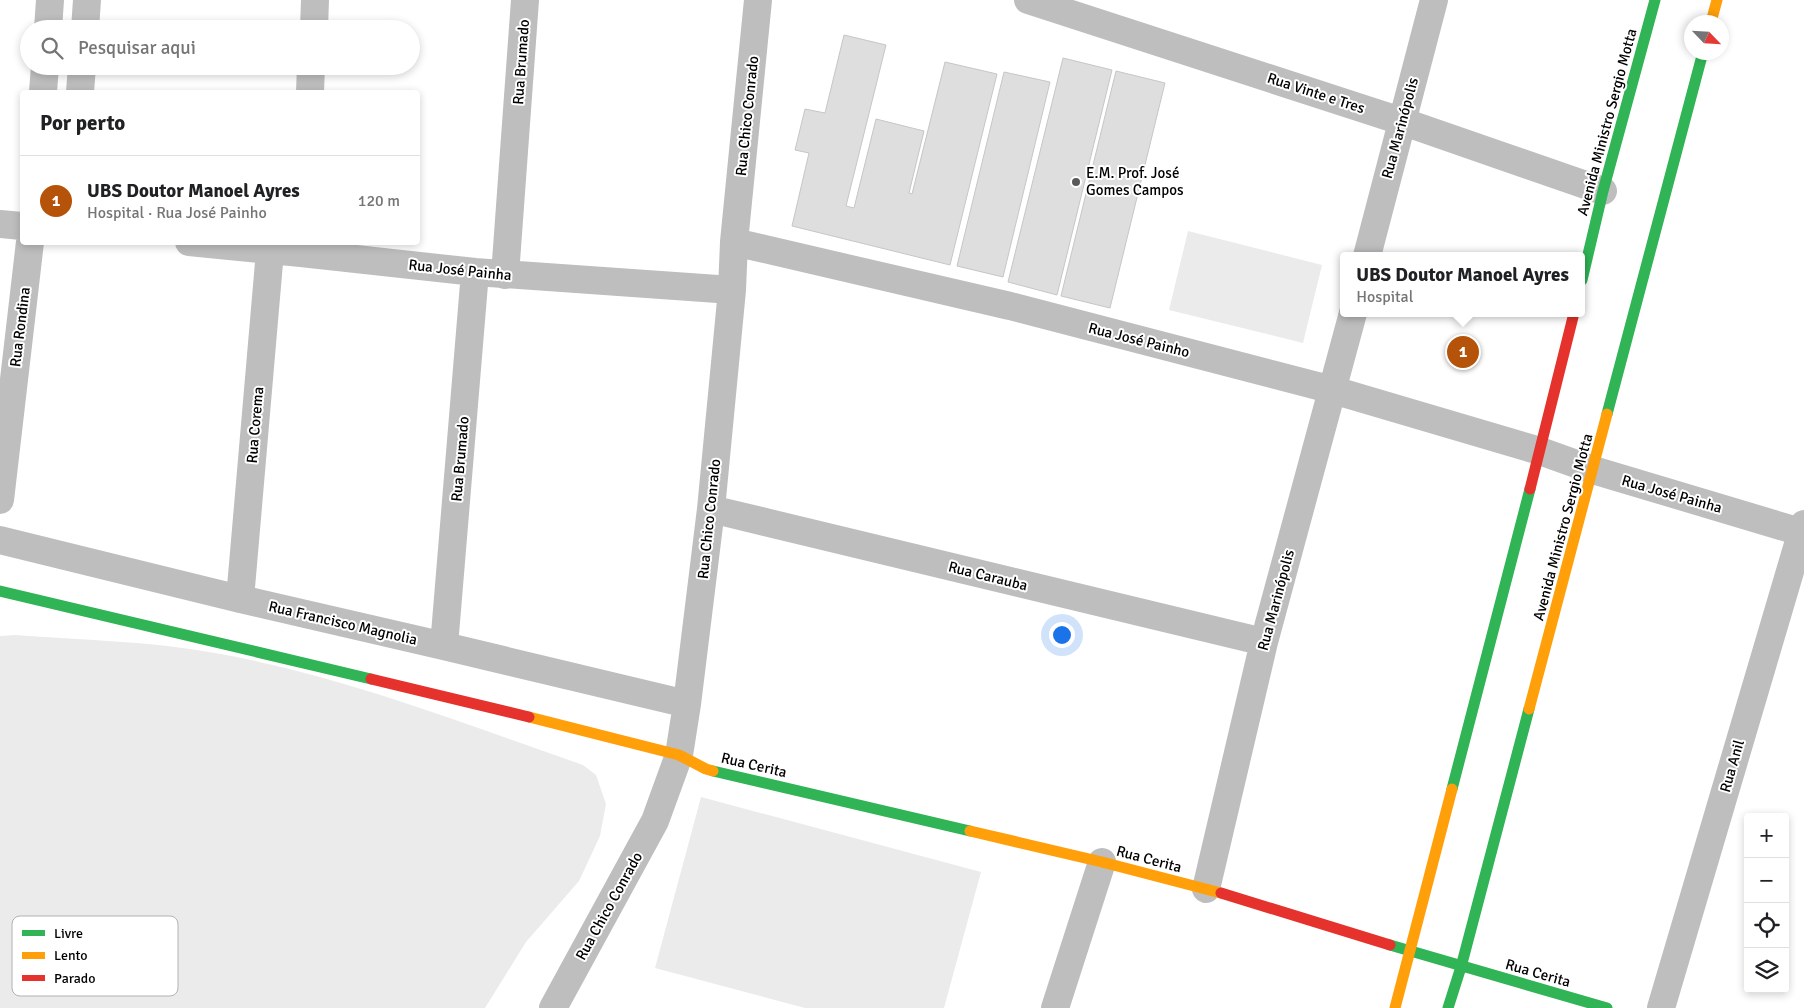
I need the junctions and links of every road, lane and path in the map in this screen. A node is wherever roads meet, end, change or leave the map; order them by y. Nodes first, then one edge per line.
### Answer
1 (50, 0) edge
2 (86, 0) edge
3 (315, 0) edge
4 (525, 0) edge
5 (758, 0) edge
6 (1028, 0) edge
7 (1434, 0) edge
8 (1654, 0) edge
9 (1717, 0) edge
10 (1713, 15) edge
11 (49, 20) edge
12 (85, 20) edge
13 (314, 20) edge
14 (1701, 60) edge
15 (44, 75) edge
16 (81, 75) edge
17 (311, 75) edge
18 (43, 90) edge
19 (80, 90) edge
20 (310, 90) edge
21 (1401, 121) junction
22 (1603, 191) junction
23 (0, 224) edge
24 (20, 226) edge
25 (734, 242) junction
26 (30, 245) edge
27 (216, 245) edge
28 (301, 248) edge
29 (270, 251) junction
30 (1368, 252) edge
31 (1585, 267) edge
32 (476, 272) junction
33 (505, 275) junction
34 (732, 290) junction
35 (1352, 317) edge
36 (1573, 317) edge
37 (1333, 390) junction
38 (1540, 451) junction
39 (1593, 470) junction
40 (0, 500) edge
41 (711, 509) junction
42 (1803, 530) edge
43 (0, 540) edge
44 (0, 591) edge
45 (240, 599) junction
46 (1264, 642) junction
47 (444, 646) junction
48 (687, 704) junction
49 (679, 755) junction
50 (1102, 862) junction
51 (1206, 890) junction
52 (1410, 952) junction
53 (1461, 967) junction
54 (553, 1008) edge
55 (1055, 1008) edge
56 (1394, 1008) edge
57 (1448, 1008) edge
58 (1608, 1008) edge
59 (1661, 1008) edge

1 - 11 street
2 - 12 street
3 - 13 street
4 - 33 street, Rua Brumado
5 - 25 street, Rua Chico Conrado
6 - 21 street, Rua Vinte e Tres
7 - 21 street, Rua Marinópolis
8 - 22 street, Avenida Ministro Sergio Motta
9 - 10 street
14 - 39 street, Avenida Ministro Sergio Motta
15 - 18 street
16 - 19 street
17 - 20 street
21 - 22 street, Rua Vinte e Tres
21 - 30 street, Rua Marinópolis
22 - 31 street, Avenida Ministro Sergio Motta
23 - 24 street
25 - 34 street, Rua Chico Conrado
25 - 37 street, Rua José Painho
26 - 40 street, Rua Rondina
27 - 29 street, Rua José Painha
28 - 29 street, Rua José Painha
28 - 32 street, Rua José Painha
29 - 45 street, Rua Corema
32 - 33 street, Rua José Painha
32 - 47 street, Rua Brumado
33 - 34 street, Rua José Painha
34 - 41 street, Rua Chico Conrado
35 - 37 street, Rua Marinópolis
36 - 38 street
37 - 38 street, Rua José Painho
37 - 46 street, Rua Marinópolis
38 - 39 street, Rua José Painha
38 - 52 street
39 - 42 street, Rua José Painha
39 - 53 street, Avenida Ministro Sergio Motta
41 - 46 street, Rua Carauba
41 - 48 street, Rua Chico Conrado
42 - 59 street, Rua Anil
43 - 45 street, Rua Francisco Magnolia
44 - 49 street
45 - 47 street, Rua Francisco Magnolia
46 - 51 street, Rua Marinópolis
47 - 48 street, Rua Francisco Magnolia
48 - 49 street, Rua Chico Conrado
49 - 50 street, Rua Cerita
49 - 54 street, Rua Chico Conrado
50 - 51 street, Rua Cerita
50 - 55 street
51 - 52 street, Rua Cerita
52 - 53 street, Rua Cerita
52 - 56 street
53 - 57 street, Avenida Ministro Sergio Motta
53 - 58 street, Rua Cerita

